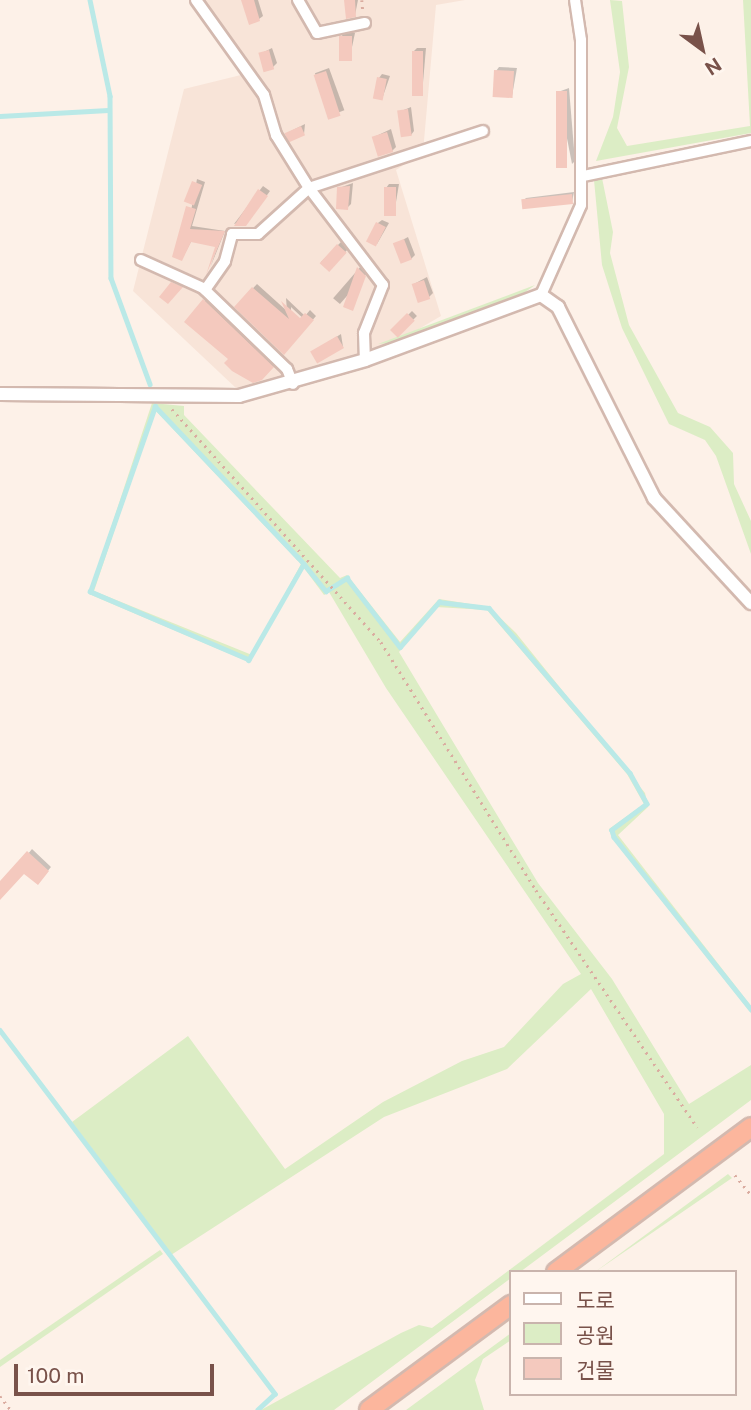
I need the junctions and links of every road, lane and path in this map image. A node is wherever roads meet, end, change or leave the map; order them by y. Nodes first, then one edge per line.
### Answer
1 (196, 0) edge
2 (298, 0) edge
3 (575, 0) edge
4 (365, 23) dead end
5 (483, 131) dead end
6 (751, 141) edge
7 (583, 176) junction
8 (309, 188) junction
9 (141, 260) dead end
10 (205, 290) junction
11 (541, 295) junction
12 (365, 360) junction
13 (293, 384) junction
14 (0, 394) edge
15 (163, 398) junction
16 (751, 603) edge
17 (698, 1127) dead end
18 (751, 1127) edge
19 (734, 1175) dead end
20 (751, 1195) edge
21 (559, 1270) edge
22 (510, 1306) edge
23 (0, 1396) edge
24 (11, 1410) edge
25 (369, 1410) edge

1 - 8 street
2 - 4 street
3 - 7 street
5 - 8 street
6 - 7 street
7 - 11 street
8 - 10 street
8 - 12 street
9 - 10 street
10 - 13 street
11 - 12 street
11 - 16 street
12 - 13 street
13 - 15 street
14 - 15 street
15 - 17 path
18 - 21 highway
19 - 20 path
22 - 25 highway
23 - 24 path

